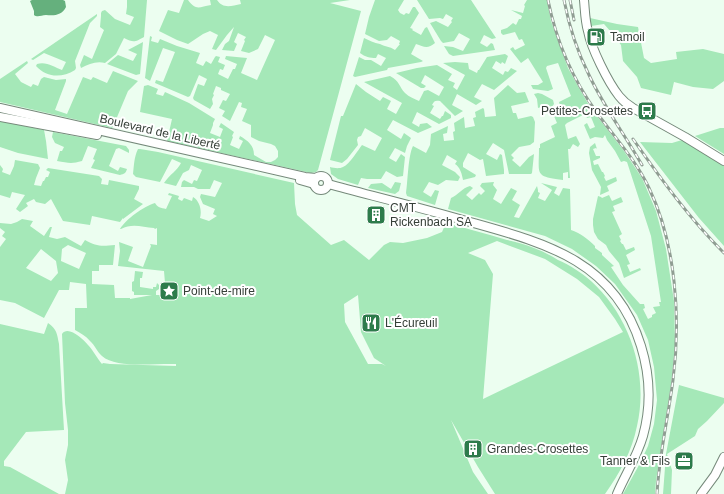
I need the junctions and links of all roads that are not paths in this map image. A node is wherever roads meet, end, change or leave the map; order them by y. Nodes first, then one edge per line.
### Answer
1 (584, 0) edge
2 (0, 108) edge
3 (0, 117) edge
4 (134, 140) junction
5 (724, 161) edge
6 (724, 456) edge
7 (621, 483) junction
8 (612, 494) edge
9 (617, 494) edge
10 (701, 494) edge

1 - 5 main road
2 - 4 main road, Boulevard de la Liberté
3 - 4 main road, Boulevard de la Liberté
4 - 7 main road, Boulevard de la Liberté
6 - 10 main road
7 - 8 main road
7 - 9 main road

